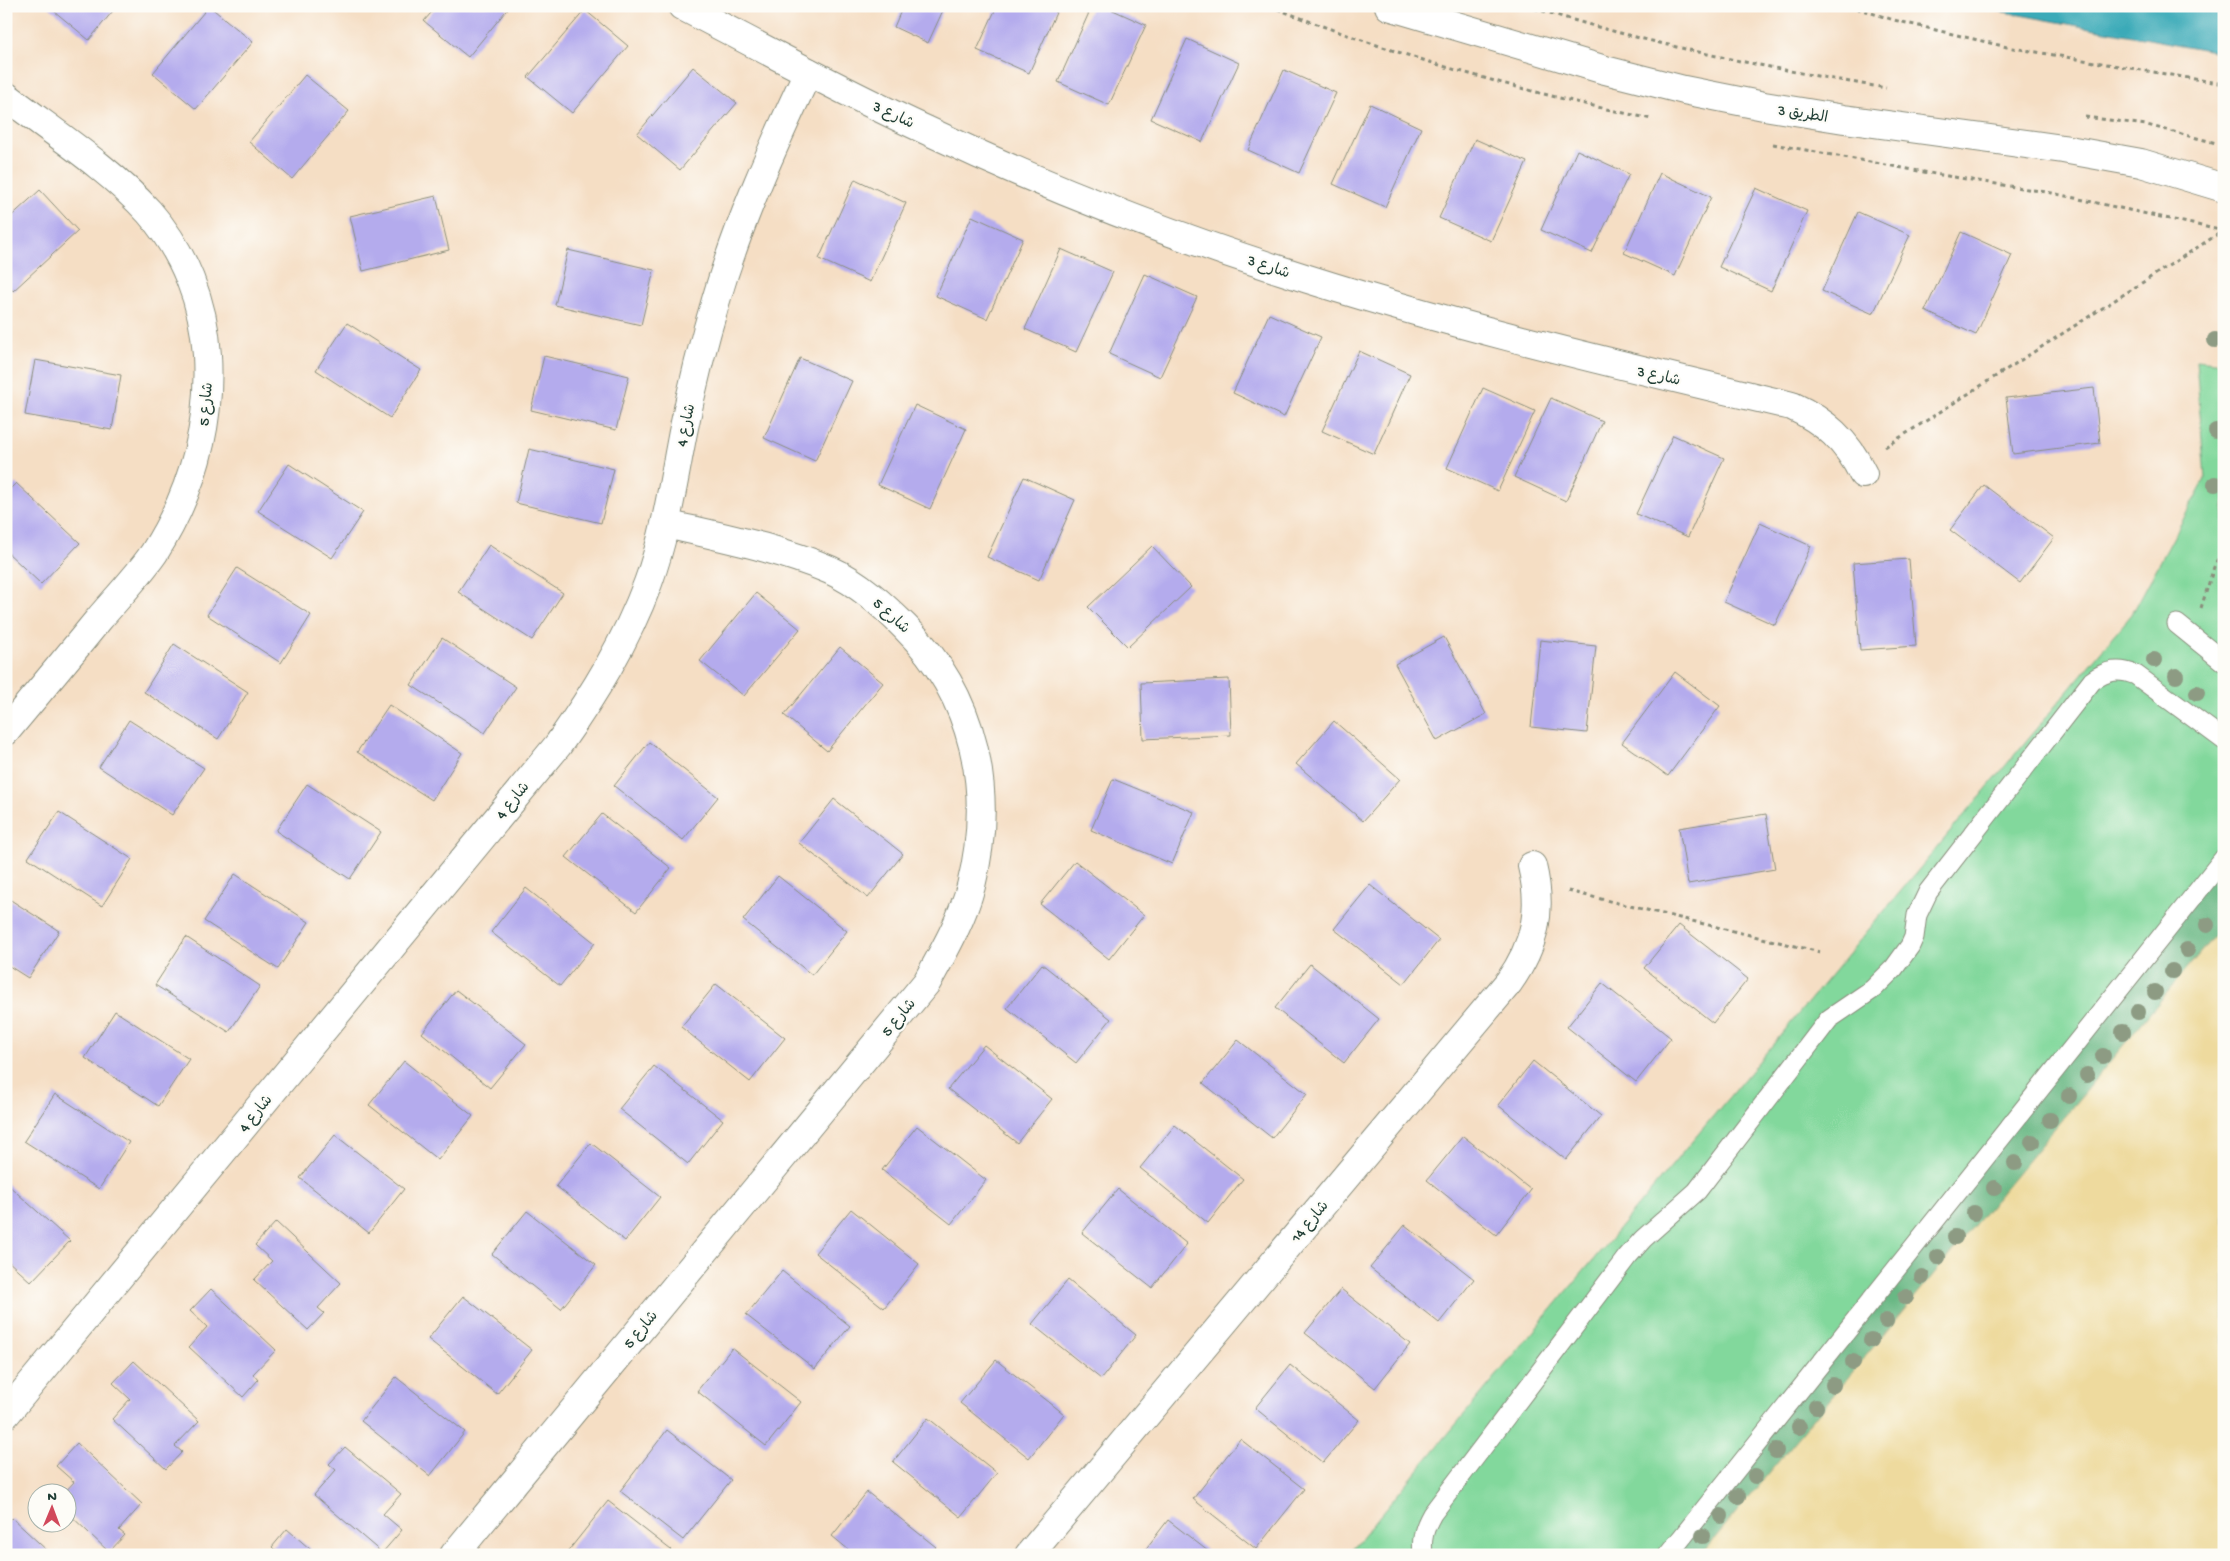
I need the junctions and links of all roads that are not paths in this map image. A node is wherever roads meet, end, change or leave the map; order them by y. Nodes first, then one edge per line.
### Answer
1 (682, 6) edge
2 (1389, 6) edge
3 (808, 72) junction
4 (6, 96) edge
5 (2224, 188) edge
6 (1861, 469) road end
7 (666, 524) junction
8 (2182, 628) road end
9 (2224, 662) edge
10 (6, 731) edge
11 (2224, 740) edge
12 (2224, 858) edge
13 (1534, 875) road end
14 (6, 1414) edge
15 (454, 1555) edge
16 (1029, 1555) edge
17 (1423, 1555) edge
18 (1668, 1555) edge

1 - 3 street, شارع 3
2 - 5 street, 3 الطريق
3 - 6 street, شارع 3
3 - 7 street, شارع 4
4 - 10 street, شارع 5
7 - 14 street, شارع 4
7 - 15 street, شارع 5
8 - 9 lane
11 - 17 lane
12 - 18 lane
13 - 16 street, شارع 14

